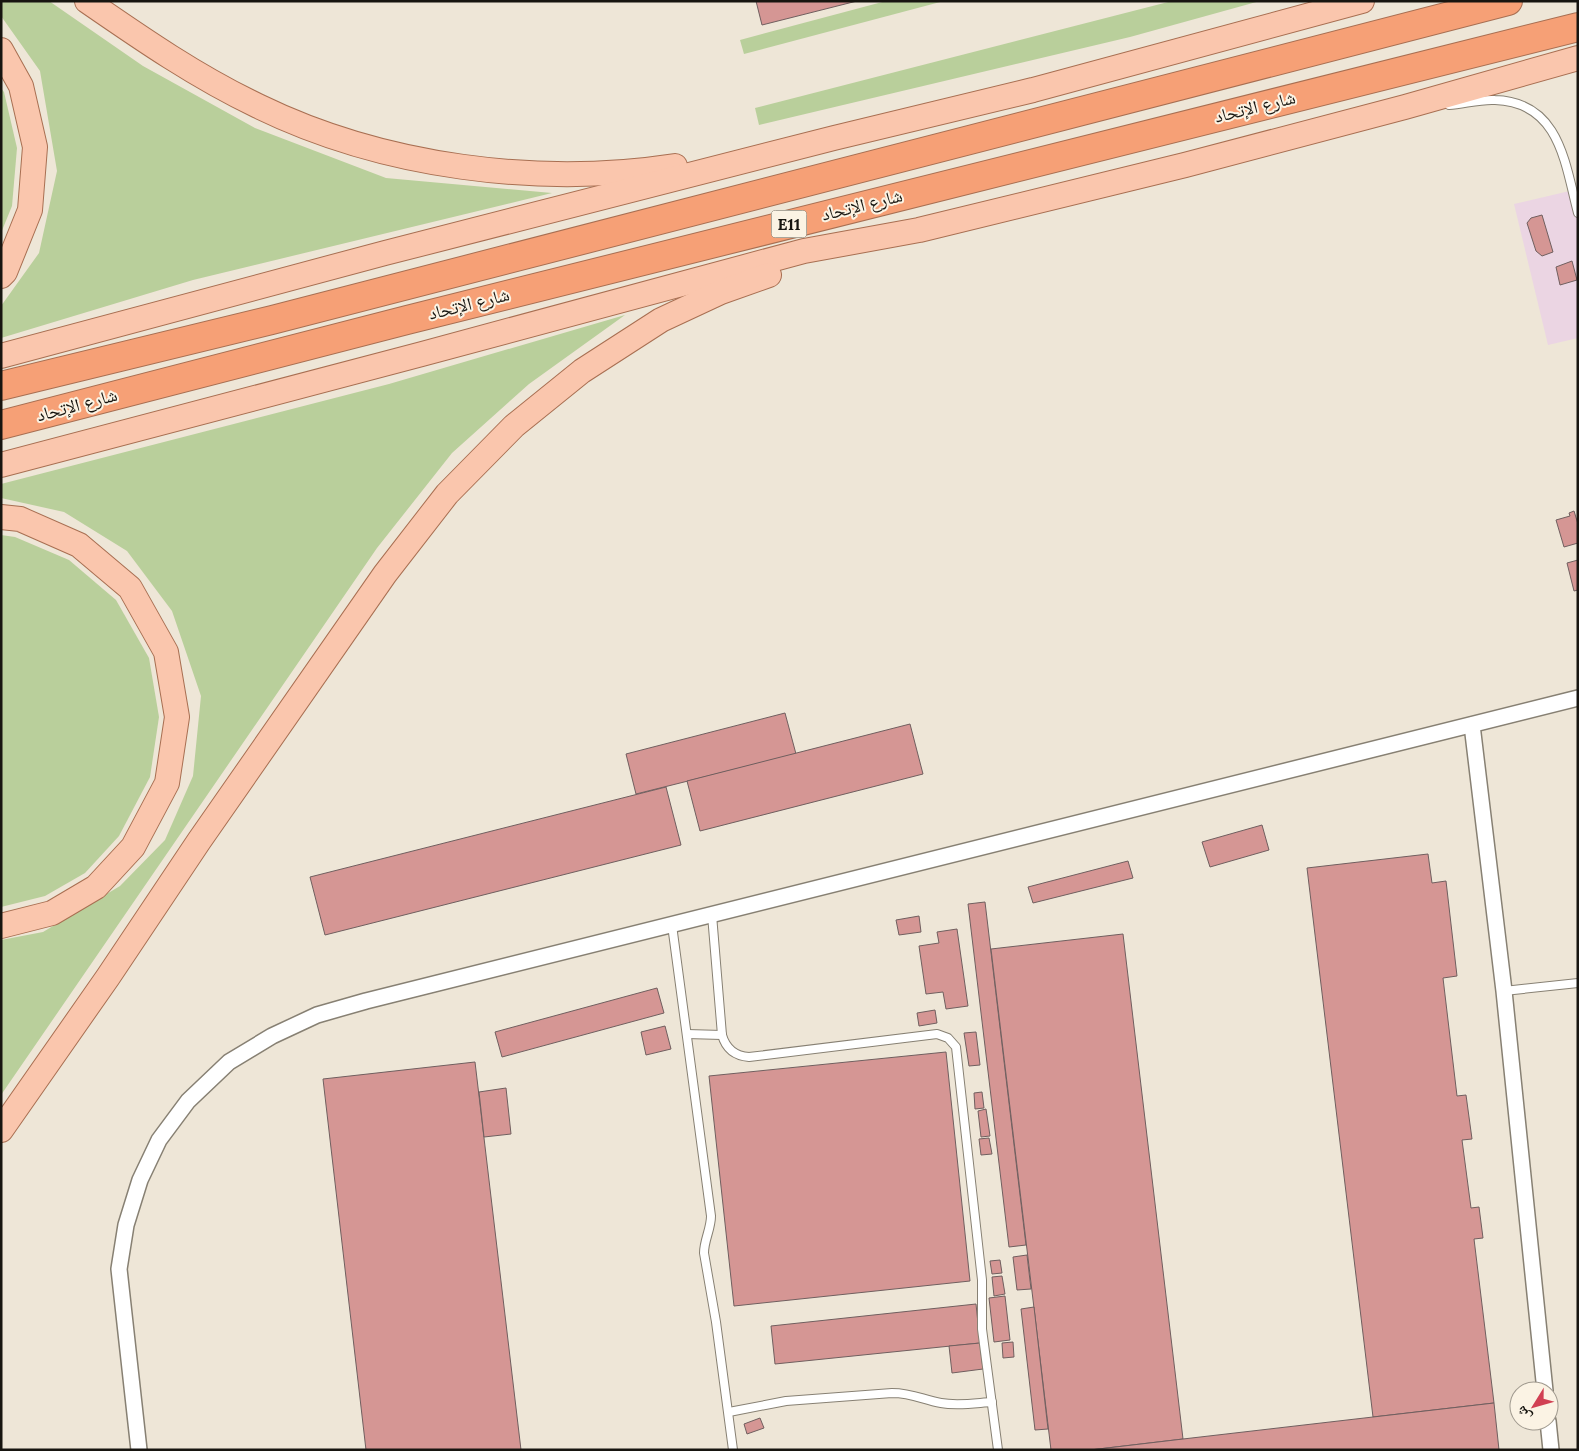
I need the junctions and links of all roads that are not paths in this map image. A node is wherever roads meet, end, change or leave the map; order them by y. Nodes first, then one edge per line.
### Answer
1 (87, 1) edge
2 (1362, 1) edge
3 (1508, 1) edge
4 (1338, 5) edge
5 (1578, 27) edge
6 (1, 50) edge
7 (1578, 58) edge
8 (1405, 106) junction
9 (834, 138) junction
10 (1570, 182) junction
11 (1578, 189) edge
12 (1576, 203) edge
13 (1578, 213) edge
14 (919, 230) junction
15 (1, 276) edge
16 (1, 356) edge
17 (1, 386) edge
18 (1, 425) edge
19 (1, 464) edge
20 (1, 517) edge
21 (1578, 698) edge
22 (1472, 725) junction
23 (712, 915) junction
24 (672, 925) junction
25 (1, 926) edge
26 (1578, 983) edge
27 (1504, 992) junction
28 (687, 1034) junction
29 (722, 1035) junction
30 (1, 1130) edge
31 (1544, 1381) edge
32 (992, 1402) junction
33 (728, 1412) junction
34 (1549, 1431) edge
35 (139, 1450) edge
36 (733, 1450) edge
37 (998, 1450) edge
38 (1551, 1450) edge

1 - 9 main road
2 - 4 main road
3 - 17 highway, شارع الإتحاد / E11
4 - 9 main road
5 - 18 highway, شارع الإتحاد / E11
6 - 15 main road
7 - 8 main road
8 - 10 lane
8 - 14 main road
9 - 16 main road
10 - 11 lane
10 - 12 lane
12 - 13 lane
14 - 19 main road
14 - 30 main road
20 - 25 main road
21 - 22 street
22 - 23 street
22 - 27 street
23 - 24 street
23 - 29 lane
24 - 28 lane
24 - 35 street
26 - 27 lane
27 - 31 street
28 - 29 lane
28 - 33 lane
29 - 32 lane
32 - 33 lane
32 - 37 lane
33 - 36 lane
34 - 38 street

